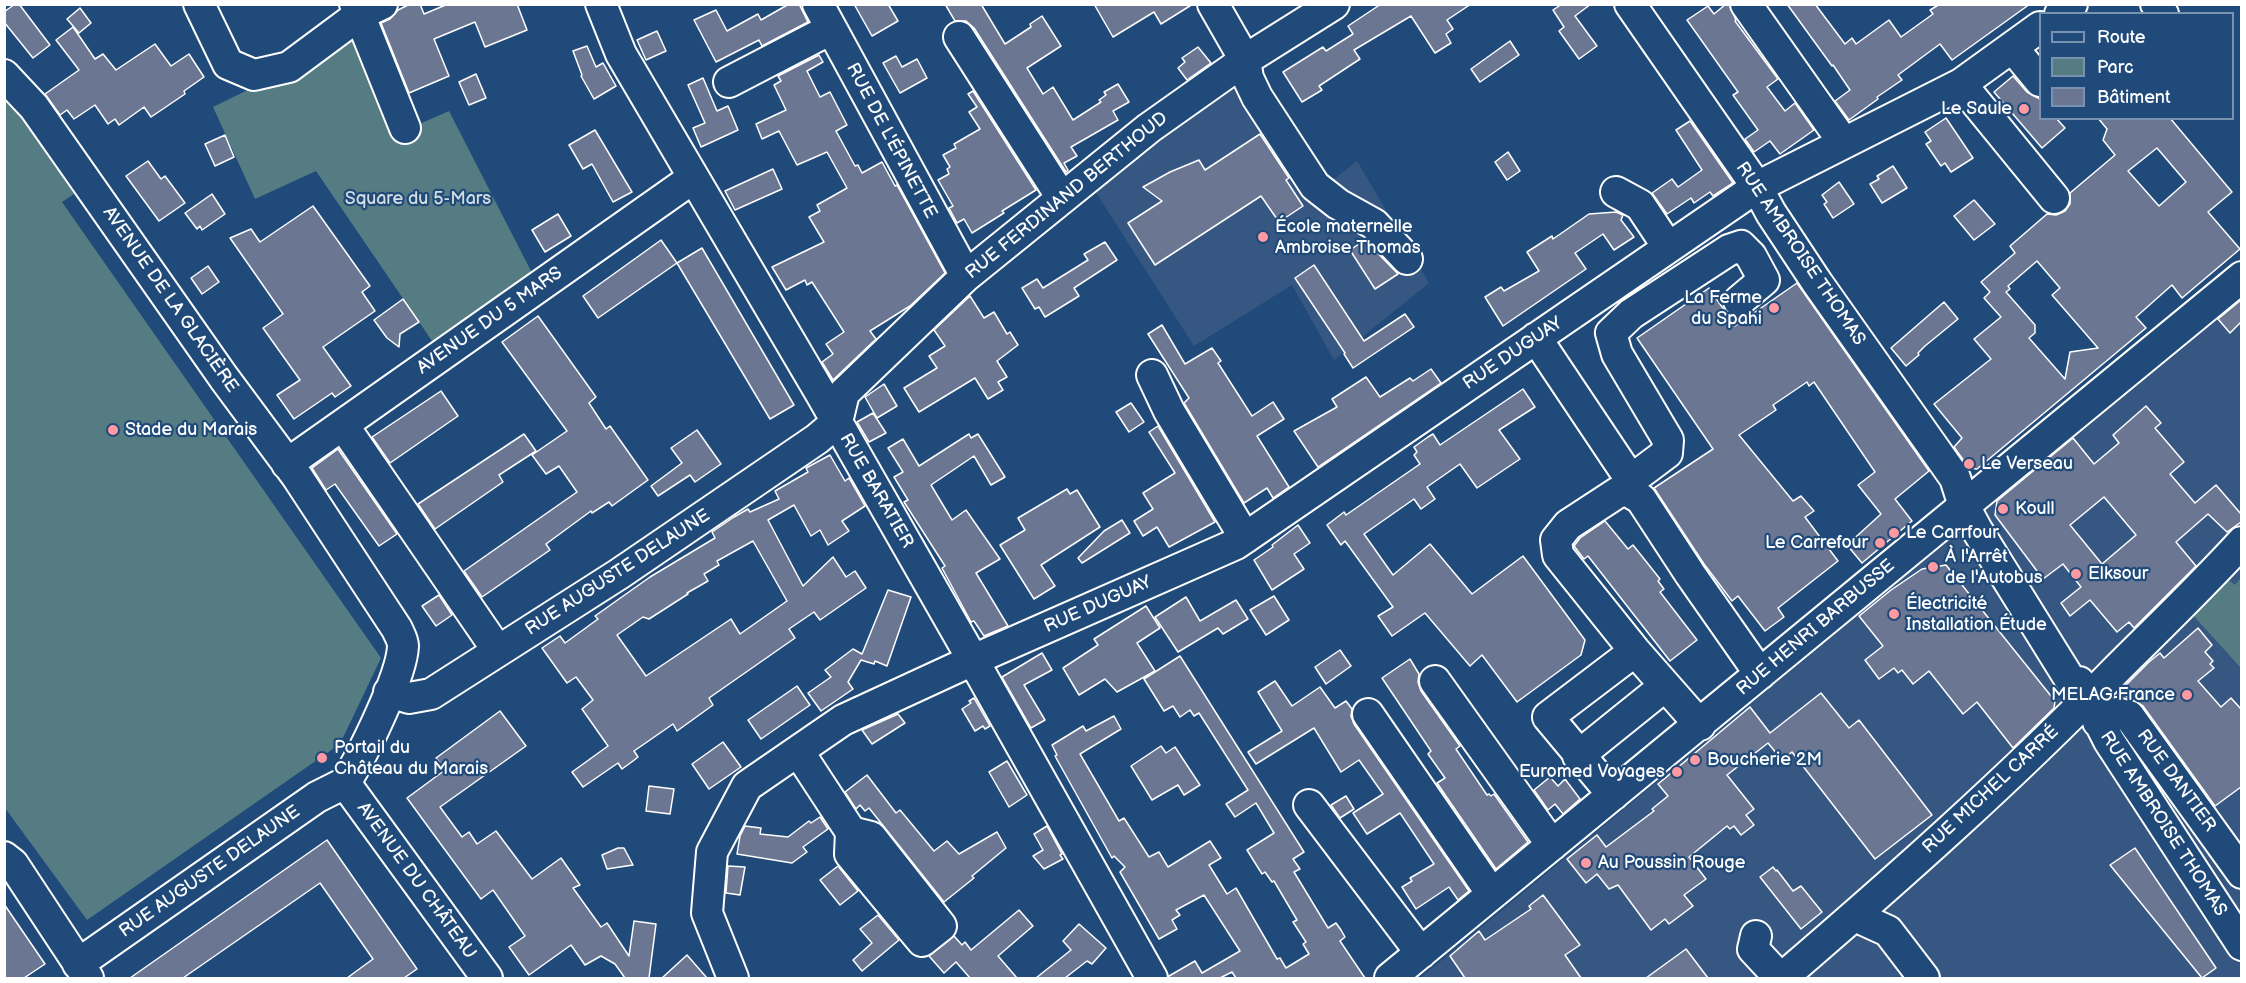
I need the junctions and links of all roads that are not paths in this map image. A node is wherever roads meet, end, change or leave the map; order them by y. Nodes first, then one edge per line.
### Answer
1 (199, 4) edge
2 (601, 4) edge
3 (1213, 4) edge
4 (1334, 4) edge
5 (1630, 4) edge
6 (1746, 4) edge
7 (366, 8) edge
8 (1303, 13) edge
9 (824, 17) edge
10 (2039, 28) edge
11 (959, 37) dead end
12 (2012, 47) junction
13 (1245, 60) junction
14 (2037, 73) edge
15 (4, 75) edge
16 (729, 82) dead end
17 (1961, 84) junction
18 (405, 128) dead end
19 (1844, 143) junction
20 (693, 178) junction
21 (1757, 187) junction
22 (1616, 192) dead end
23 (1062, 198) junction
24 (2054, 198) dead end
25 (1771, 213) junction
26 (1741, 246) junction
27 (1668, 248) junction
28 (1407, 259) dead end
29 (966, 276) junction
30 (2241, 277) edge
31 (1739, 302) dead end
32 (1536, 338) junction
33 (1152, 375) dead end
34 (837, 422) junction
35 (343, 425) junction
36 (287, 464) junction
37 (1628, 485) junction
38 (1964, 506) junction
39 (1245, 538) junction
40 (2241, 542) edge
41 (498, 651) junction
42 (1635, 651) junction
43 (973, 660) junction
44 (1760, 674) junction
45 (1435, 681) dead end
46 (1665, 686) junction
47 (389, 692) junction
48 (2088, 711) junction
49 (1368, 714) dead end
50 (1700, 724) junction
51 (798, 751) junction
52 (1578, 756) junction
53 (345, 783) junction
54 (1613, 795) junction
55 (1309, 806) dead end
56 (851, 832) dead end
57 (1552, 845) junction
58 (4, 857) edge
59 (2241, 873) edge
60 (1492, 894) junction
61 (1855, 916) junction
62 (1756, 936) dead end
63 (2241, 945) edge
64 (1421, 953) junction
65 (83, 971) edge
66 (487, 978) edge
67 (733, 978) edge
68 (1152, 978) edge
69 (1390, 978) edge
70 (1781, 978) edge
71 (1924, 978) edge

1 - 7 street
2 - 20 street, RUE BARATIER
3 - 13 street
4 - 8 street, RUE FERDINAND BERTHOUD
5 - 21 street, RUE AMBROISE THOMAS
6 - 19 street
7 - 18 street
8 - 13 street, RUE FERDINAND BERTHOUD
9 - 16 street
9 - 29 street, RUE DE L'ÉPINETTE
10 - 12 street, RUE DUGUAY
11 - 23 street
12 - 14 street
12 - 17 street, RUE DUGUAY
13 - 23 street, RUE FERDINAND BERTHOUD
13 - 28 street
15 - 36 street, AVENUE DE LA GLACIÈRE
17 - 19 street, RUE DUGUAY
17 - 24 street
19 - 21 street, RUE DUGUAY
20 - 34 street, RUE BARATIER
20 - 35 street, AVENUE DU 5 MARS
21 - 25 street, RUE AMBROISE THOMAS
21 - 27 street, RUE DUGUAY
22 - 27 street
23 - 29 street, RUE FERDINAND BERTHOUD
25 - 26 street
25 - 38 street, RUE AMBROISE THOMAS
26 - 31 street
26 - 37 street
27 - 32 street, RUE DUGUAY
29 - 34 street, RUE FERDINAND BERTHOUD
30 - 38 street, RUE HENRI BARBUSSE
32 - 37 street
32 - 39 street, RUE DUGUAY
33 - 39 street
34 - 41 street, RUE AUGUSTE DELAUNE
34 - 43 street, RUE BARATIER
35 - 36 street, AVENUE DU 5 MARS
35 - 41 street
36 - 47 street, AVENUE DE LA GLACIÈRE
37 - 42 street
37 - 44 street
38 - 44 street, RUE HENRI BARBUSSE
38 - 48 street, RUE AMBROISE THOMAS
39 - 43 street, RUE DUGUAY
40 - 48 street, RUE MICHEL CARRÉ
41 - 47 street, RUE AUGUSTE DELAUNE
42 - 46 street
42 - 52 street
43 - 51 street, RUE DUGUAY
43 - 68 street, RUE BARATIER
44 - 50 street, RUE HENRI BARBUSSE
45 - 57 street
46 - 50 street
46 - 52 street
47 - 53 street, AVENUE DE LA GLACIÈRE
48 - 59 street, RUE DANTIER
48 - 61 street, RUE MICHEL CARRÉ
48 - 63 street, RUE AMBROISE THOMAS
49 - 60 street
50 - 54 street, RUE HENRI BARBUSSE
51 - 56 street
51 - 67 street, RUE DUGUAY
52 - 54 street
53 - 65 street, RUE AUGUSTE DELAUNE
53 - 66 street, AVENUE DU CHÂTEAU
54 - 57 street, RUE HENRI BARBUSSE
55 - 64 street
57 - 60 street, RUE HENRI BARBUSSE
58 - 65 street
60 - 64 street, RUE HENRI BARBUSSE
61 - 70 street, RUE MICHEL CARRÉ
61 - 71 street
62 - 70 street
64 - 69 street, RUE HENRI BARBUSSE

